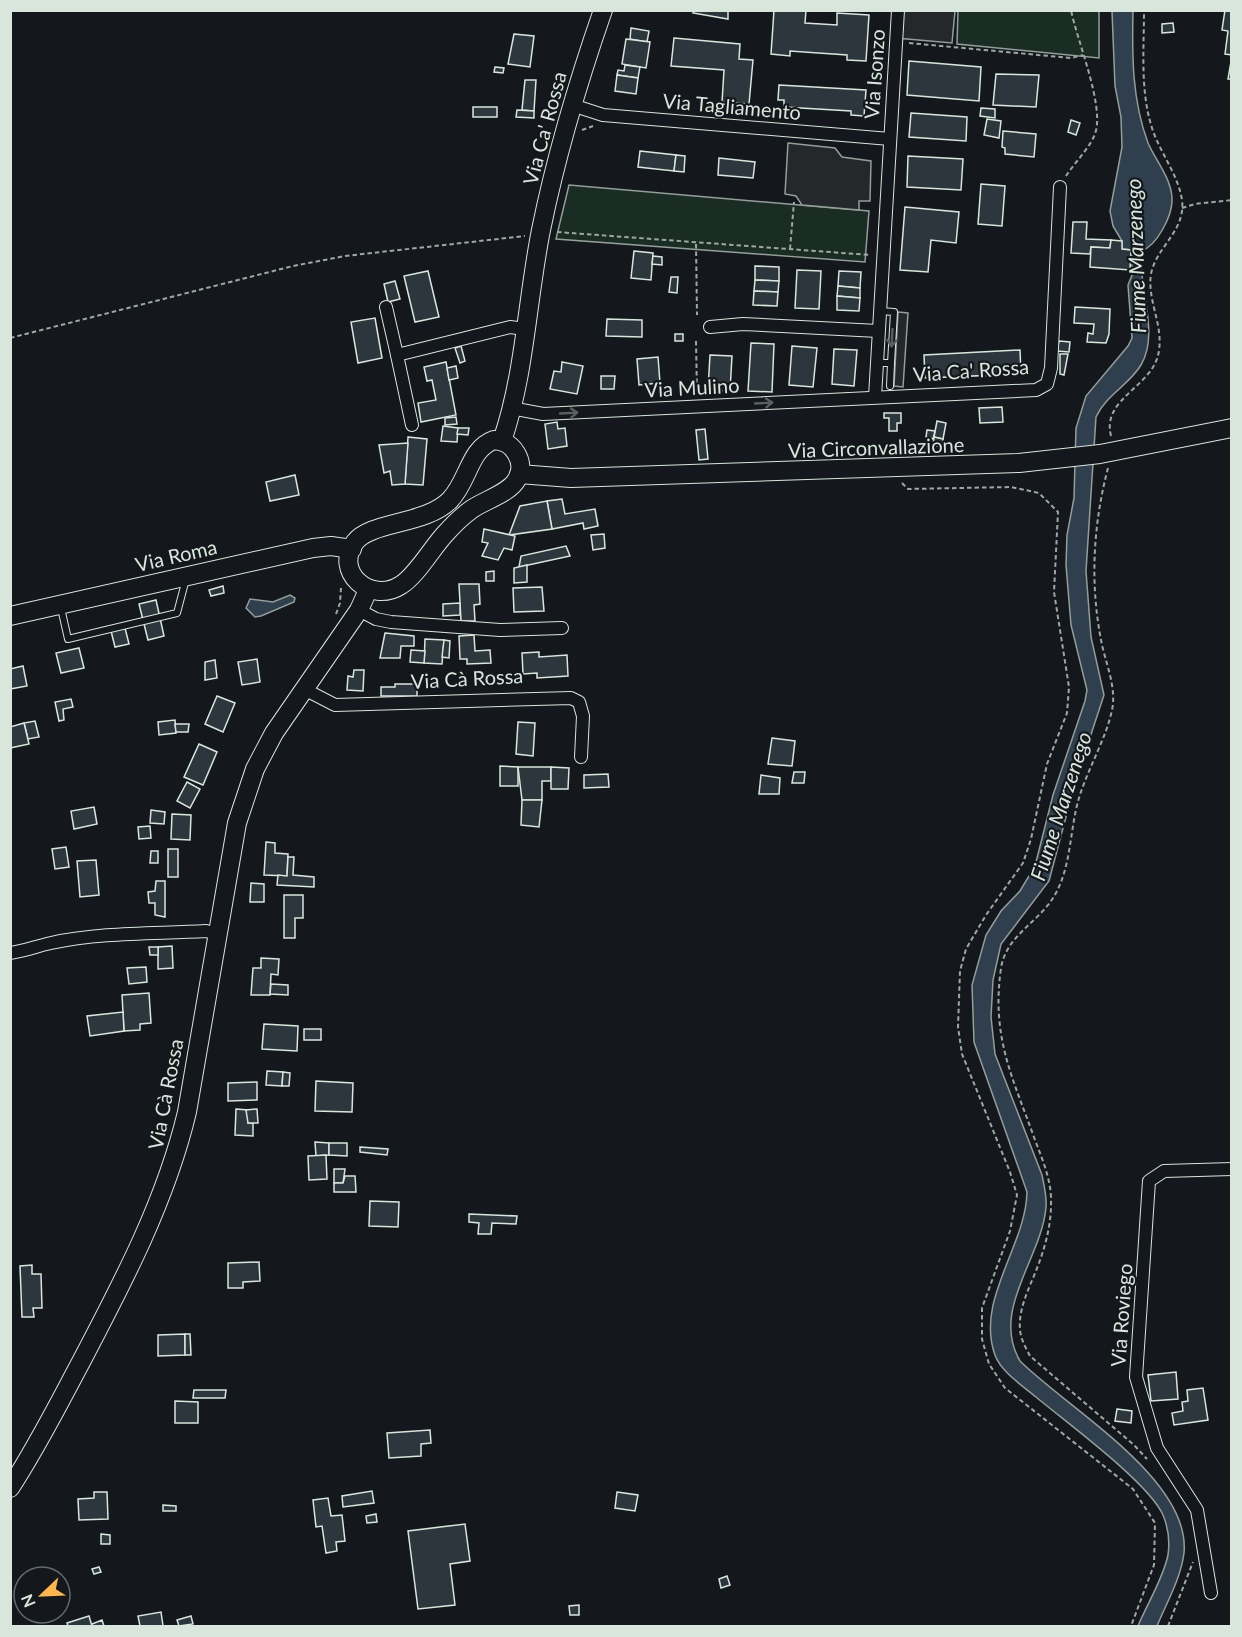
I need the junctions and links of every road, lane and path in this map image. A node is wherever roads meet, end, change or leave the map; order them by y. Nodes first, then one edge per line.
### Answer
1 (603, 10) edge
2 (898, 10) edge
3 (1071, 10) edge
4 (1144, 10) edge
5 (904, 43) dead end
6 (1083, 55) junction
7 (572, 105) junction
8 (890, 139) junction
9 (1060, 186) joint
10 (1232, 200) edge
11 (794, 202) dead end
12 (1184, 208) junction
13 (554, 232) dead end
14 (528, 236) dead end
15 (696, 244) junction
16 (790, 249) junction
17 (882, 262) junction
18 (386, 307) dead end
19 (879, 311) junction
20 (697, 315) dead end
21 (710, 327) dead end
22 (525, 329) junction
23 (878, 331) junction
24 (10, 338) edge
25 (696, 341) dead end
26 (397, 355) junction
27 (877, 363) junction
28 (891, 363) junction
29 (890, 386) dead end
30 (875, 398) junction
31 (697, 406) junction
32 (511, 408) junction
33 (411, 425) dead end
34 (1232, 428) edge
35 (502, 441) junction
36 (1108, 452) junction
37 (886, 469) junction
38 (519, 474) junction
39 (463, 503) junction
40 (352, 549) junction
41 (187, 576) junction
42 (368, 590) junction
43 (60, 604) junction
44 (359, 610) junction
45 (10, 616) edge
46 (562, 628) dead end
47 (304, 689) junction
48 (581, 757) dead end
49 (217, 934) junction
50 (10, 953) edge
51 (1232, 1169) edge
52 (1149, 1461) dead end
53 (10, 1488) edge
54 (1193, 1561) dead end
55 (1211, 1593) dead end
56 (1131, 1626) edge
57 (1167, 1626) edge

1 - 7 main road, Via Ca' Rossa
2 - 8 street, Via Isonzo
3 - 6 path
4 - 12 path
5 - 6 path
6 - 9 path
7 - 8 street, Via Tagliamento
7 - 22 main road, Via Ca' Rossa
8 - 17 street
9 - 30 street, Via Ca' Rossa
10 - 12 path
11 - 16 path
12 - 36 path
13 - 15 path
14 - 24 path
15 - 16 path
15 - 20 path
16 - 17 path
17 - 19 street
18 - 26 street
19 - 23 street
19 -> 28 lane
21 - 23 street
22 - 26 street
22 - 32 main road, Via Ca' Rossa
23 - 27 street
25 - 31 path
26 - 33 street
27 - 28 lane
27 - 30 street
28 - 29 lane
31 -> 30 street, Via Mulino
32 -> 31 street, Via Mulino
32 - 35 main road, Via Ca' Rossa
34 - 36 main road, Via Circonvallazione
35 - 38 main road
35 - 39 main road
36 - 37 main road, Via Circonvallazione
36 - 52 path
37 - 38 main road, Via Circonvallazione
37 - 56 path
38 - 39 main road
39 - 40 main road
39 - 42 main road
40 - 41 main road, Via Roma
40 - 42 main road
41 - 43 main road, Via Roma
41 - 43 lane
42 - 44 main road, Via Cà Rossa
43 - 45 main road, Via Roma
44 - 46 street
44 - 47 main road, Via Cà Rossa
47 - 48 street, Via Cà Rossa
47 - 49 main road, Via Cà Rossa
49 - 50 street
49 - 53 main road, Via Cà Rossa
51 - 55 street, Via Roviego
54 - 57 path

